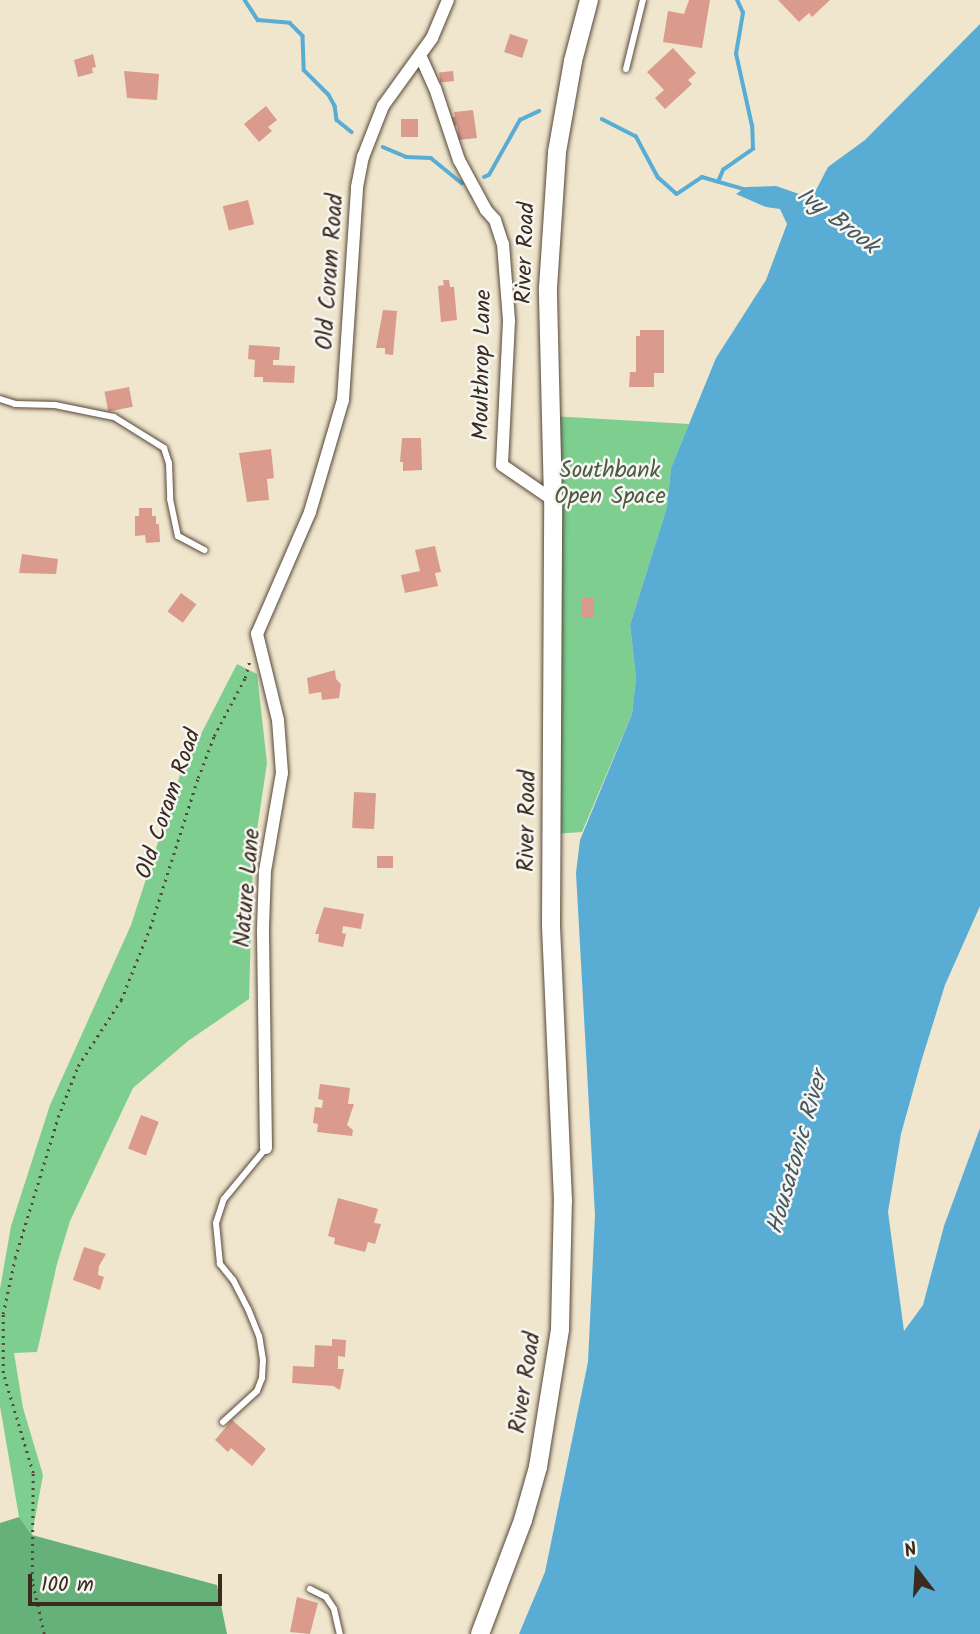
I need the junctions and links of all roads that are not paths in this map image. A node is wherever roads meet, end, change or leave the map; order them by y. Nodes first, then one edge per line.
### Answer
1 (448, 0) edge
2 (589, 0) edge
3 (643, 0) edge
4 (420, 55) junction
5 (626, 69) dead end
6 (0, 399) edge
7 (553, 500) junction
8 (204, 550) dead end
9 (257, 634) joint
10 (266, 1148) joint
11 (223, 1422) dead end
12 (310, 1589) dead end
13 (340, 1634) edge
14 (480, 1634) edge

1 - 4 street, Old Coram Road
2 - 7 main road, River Road
3 - 5 lane
4 - 7 street, Moulthrop Lane
4 - 9 street, Old Coram Road
6 - 8 lane
7 - 14 main road, River Road
9 - 10 street, Nature Lane
10 - 11 lane
12 - 13 lane

